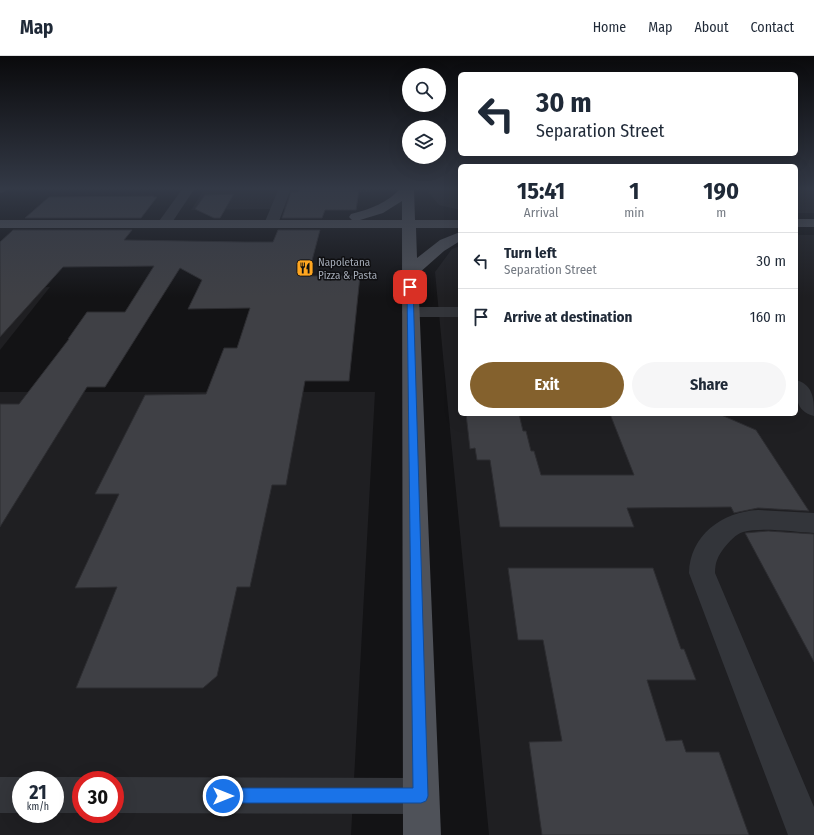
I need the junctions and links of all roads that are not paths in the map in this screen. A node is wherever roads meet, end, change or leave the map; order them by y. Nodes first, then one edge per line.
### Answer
1 (408, 224) edge
2 (458, 237) edge
3 (409, 274) junction
4 (410, 312) junction
5 (458, 312) edge
6 (814, 523) edge
7 (0, 795) edge
8 (12, 795) edge
9 (124, 796) edge
10 (421, 796) junction
11 (422, 835) edge
12 (807, 835) edge

1 - 3 main road
2 - 3 main road
3 - 4 main road
4 - 5 street
4 - 10 main road
6 - 12 street
7 - 8 street
9 - 10 street
10 - 11 main road

